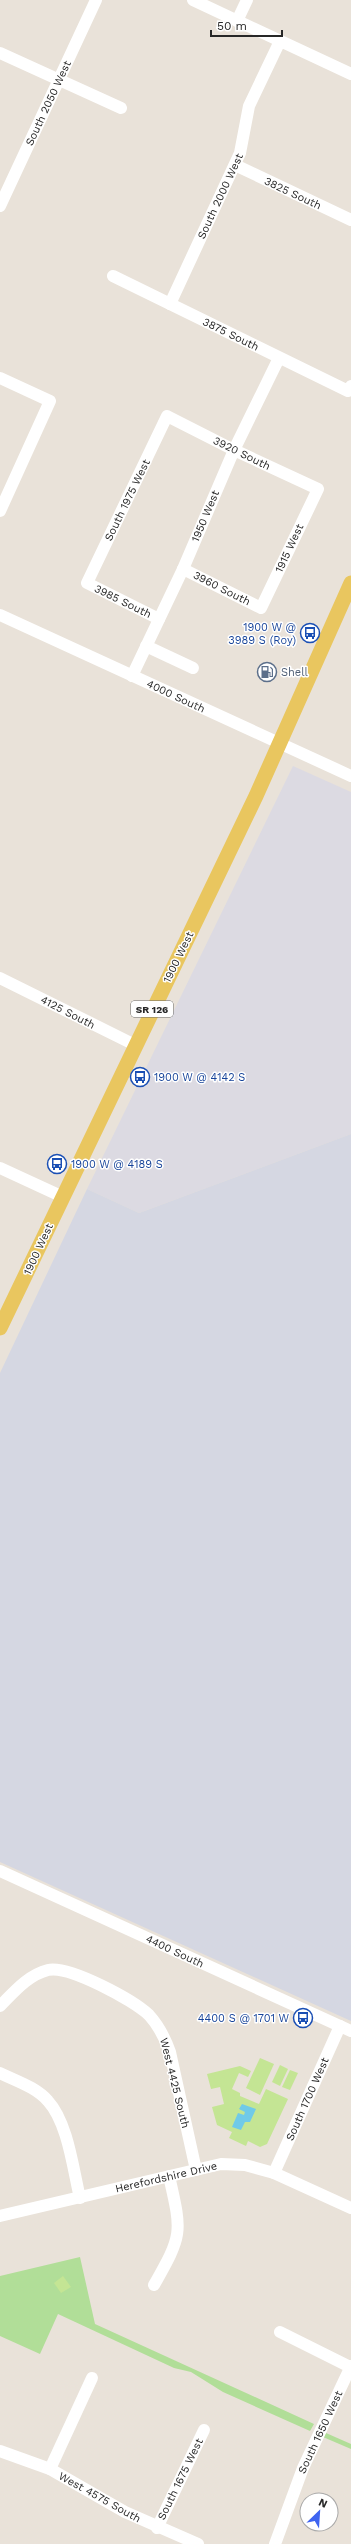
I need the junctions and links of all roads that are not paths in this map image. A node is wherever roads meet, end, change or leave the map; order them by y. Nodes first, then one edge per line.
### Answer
1 (96, 0) edge
2 (192, 0) edge
3 (247, 0) edge
4 (237, 21) junction
5 (280, 41) junction
6 (0, 53) edge
7 (351, 74) edge
8 (59, 79) junction
9 (121, 108) dead end
10 (234, 165) junction
11 (1, 201) edge
12 (351, 220) edge
13 (113, 276) dead end
14 (170, 304) junction
15 (279, 358) junction
16 (0, 378) edge
17 (350, 388) edge
18 (167, 416) joint
19 (234, 450) junction
20 (318, 489) joint
21 (0, 511) edge
22 (183, 569) junction
23 (87, 583) joint
24 (351, 583) edge
25 (261, 608) joint
26 (0, 615) edge
27 (159, 618) junction
28 (146, 646) junction
29 (193, 668) dead end
30 (132, 676) junction
31 (280, 743) junction
32 (351, 776) edge
33 (0, 978) edge
34 (135, 1044) junction
35 (0, 1168) edge
36 (63, 1197) junction
37 (0, 1328) edge
38 (0, 1871) edge
39 (0, 2006) edge
40 (340, 2026) junction
41 (351, 2031) edge
42 (0, 2073) edge
43 (196, 2170) junction
44 (274, 2173) junction
45 (169, 2176) junction
46 (80, 2198) junction
47 (351, 2208) edge
48 (0, 2216) edge
49 (154, 2285) dead end
50 (280, 2332) dead end
51 (351, 2367) edge
52 (92, 2378) dead end
53 (204, 2430) dead end
54 (0, 2451) edge
55 (50, 2469) junction
56 (157, 2528) junction
57 (198, 2544) edge
58 (275, 2544) edge

1 - 8 street, South 2050 West
2 - 4 street
3 - 4 street
4 - 5 street
5 - 7 street
5 - 10 street, South 2000 West
6 - 8 street
8 - 9 street
8 - 11 street, South 2050 West
10 - 12 street, 3825 South
10 - 14 street, South 2000 West
13 - 14 street, 3875 South
14 - 15 street, 3875 South
15 - 17 street, 3875 South
15 - 19 street, 1950 West
16 - 21 street
18 - 19 street, 3920 South
18 - 23 street, South 1975 West
19 - 20 street, 3920 South
19 - 22 street, 1950 West
20 - 25 street, 1915 West
22 - 25 street, 3960 South
22 - 27 street, 1950 West
23 - 27 street, 3985 South
24 - 31 main road, 1900 West / SR 126
26 - 30 street, 4000 South
27 - 28 street, 1950 West
28 - 29 street
28 - 30 street, 1950 West
30 - 31 street, 4000 South
31 - 32 street, 4000 South
31 - 34 main road, 1900 West / SR 126
33 - 34 street, 4125 South
34 - 36 main road, 1900 West / SR 126
35 - 36 street
36 - 37 main road, 1900 West / SR 126
38 - 40 street, 4400 South
39 - 43 street, West 4425 South
40 - 41 street, 4400 South
40 - 44 street, South 1700 West
42 - 46 street
43 - 44 street, Herefordshire Drive
43 - 45 street, Herefordshire Drive
44 - 47 street, Herefordshire Drive
45 - 46 street, Herefordshire Drive
45 - 49 street
46 - 48 street, Herefordshire Drive
50 - 51 street
51 - 58 street, South 1650 West
52 - 55 street
53 - 56 street, South 1675 West
54 - 55 street, West 4575 South
55 - 56 street, West 4575 South
56 - 57 street, West 4575 South

